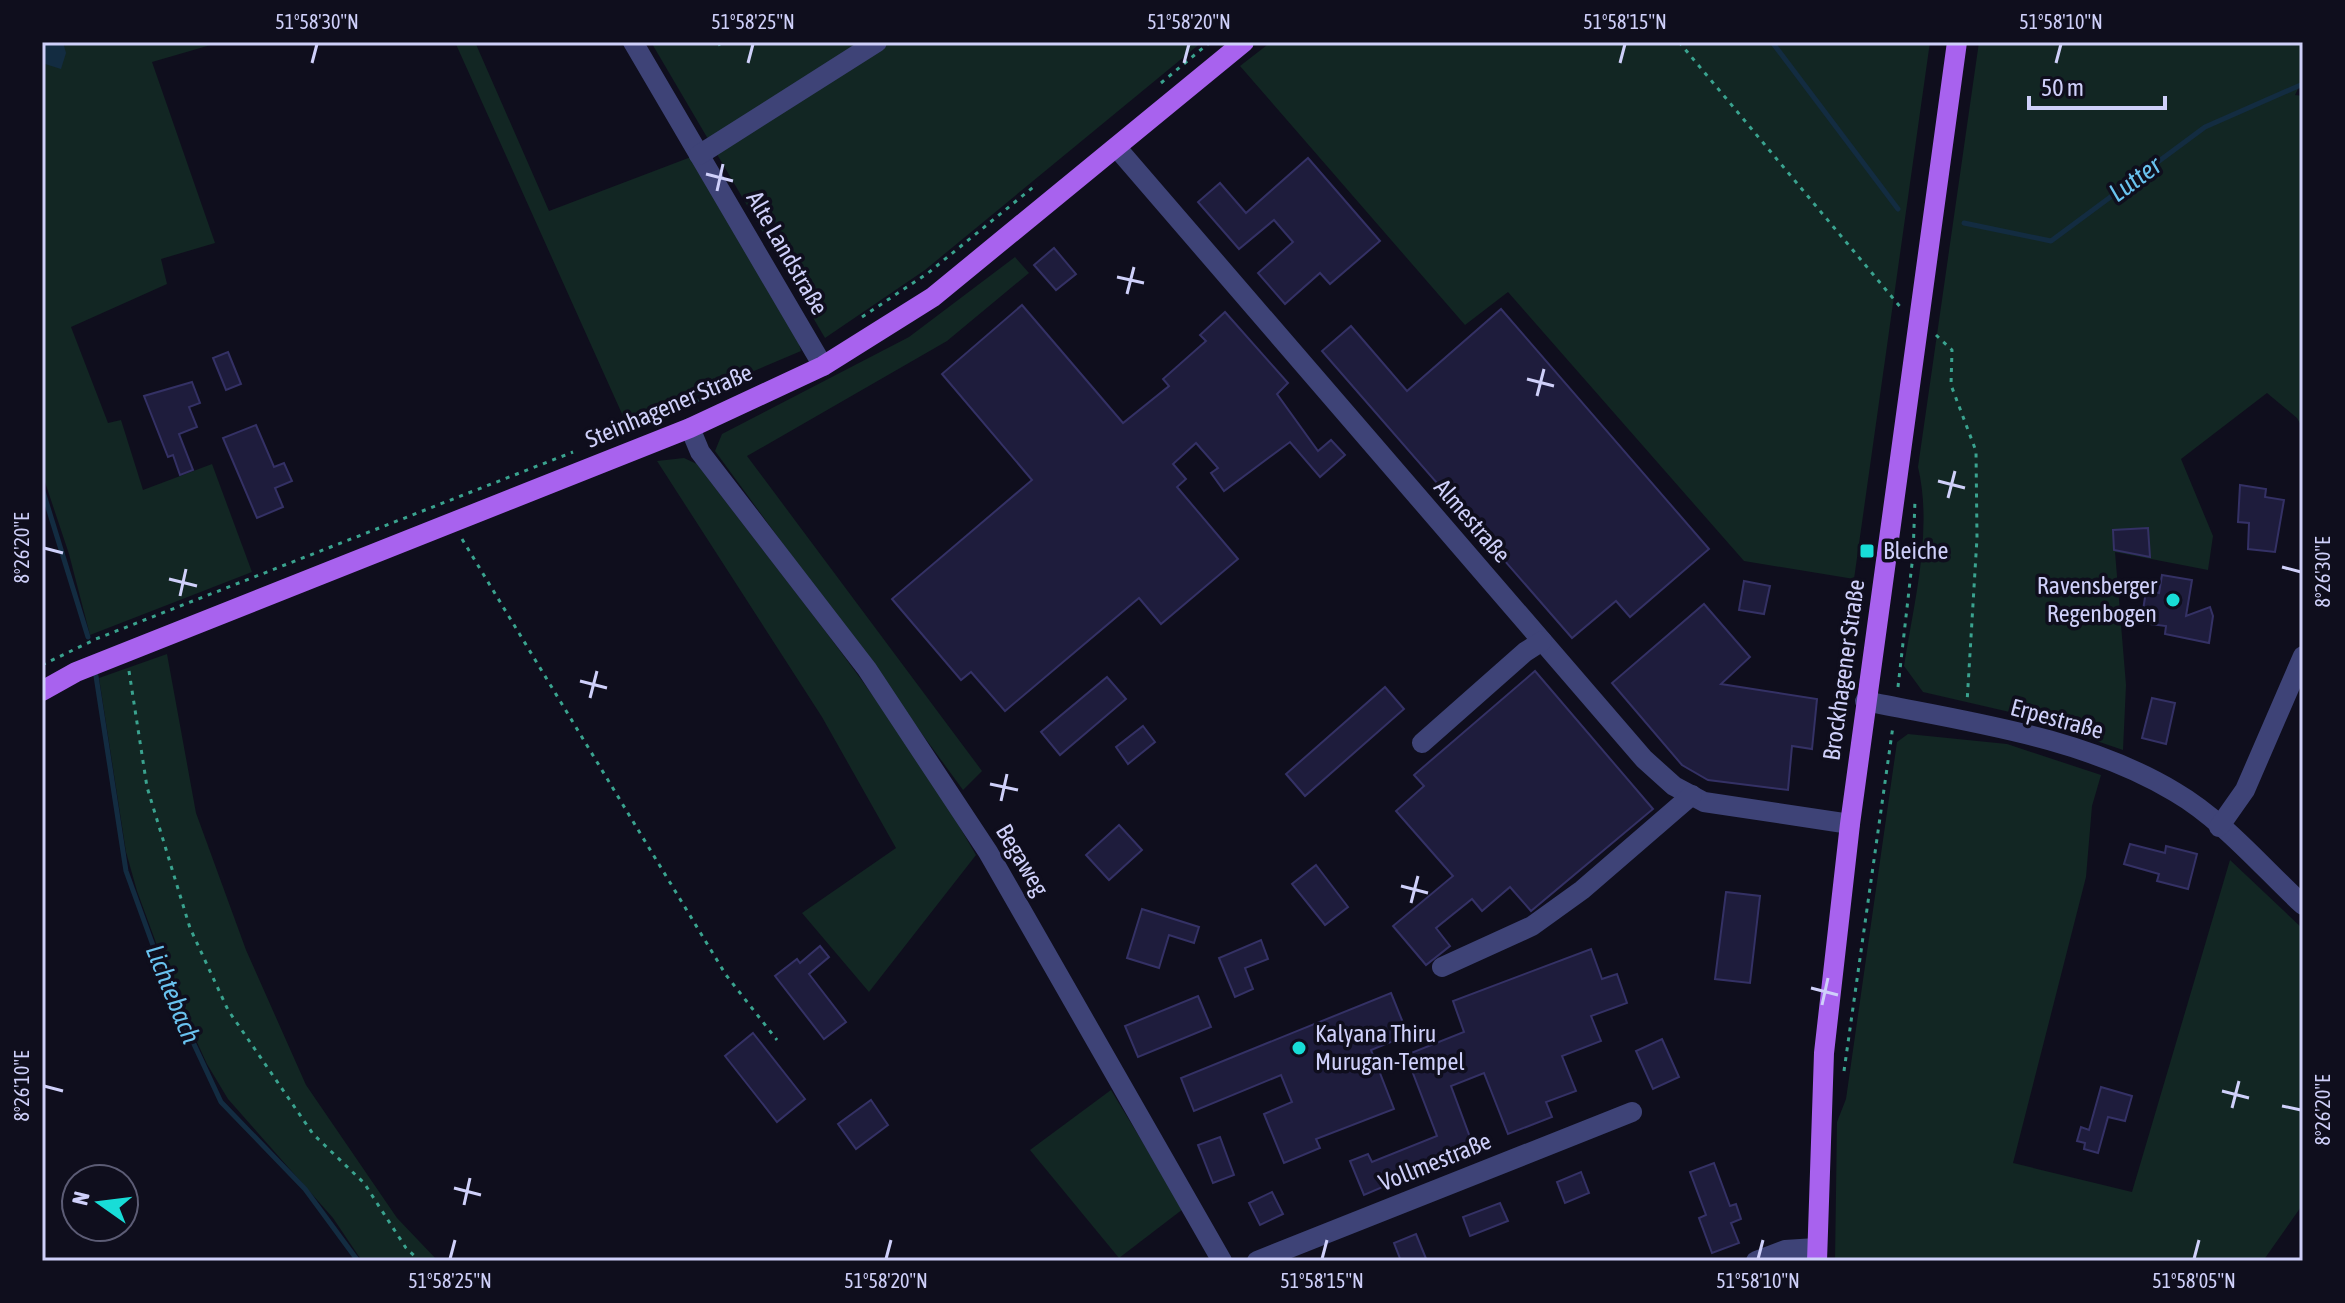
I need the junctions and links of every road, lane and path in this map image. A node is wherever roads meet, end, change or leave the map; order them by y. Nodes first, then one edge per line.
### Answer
1 (633, 42) edge
2 (724, 42) edge
3 (877, 42) edge
4 (1210, 42) edge
5 (1244, 42) edge
6 (1679, 42) edge
7 (1957, 42) edge
8 (718, 45) dead end
9 (1152, 91) dead end
10 (1117, 148) junction
11 (699, 155) junction
12 (1046, 177) dead end
13 (1919, 318) junction
14 (852, 324) dead end
15 (1929, 344) dead end
16 (823, 366) junction
17 (727, 388) dead end
18 (648, 422) dead end
19 (690, 428) junction
20 (578, 450) dead end
21 (1913, 487) dead end
22 (451, 522) junction
23 (1542, 641) junction
24 (126, 652) junction
25 (2303, 656) edge
26 (42, 665) edge
27 (42, 691) edge
28 (1865, 701) junction
29 (1896, 707) junction
30 (1966, 723) junction
31 (1422, 743) dead end
32 (1692, 795) junction
33 (1850, 824) junction
34 (2219, 827) junction
35 (2303, 905) edge
36 (1442, 967) dead end
37 (777, 1040) dead end
38 (1842, 1084) dead end
39 (1632, 1112) dead end
40 (1817, 1255) edge
41 (420, 1261) edge
42 (1222, 1261) edge
43 (1257, 1261) edge
44 (1756, 1261) edge

1 - 11 street, Alte Landstraße
2 - 8 path
3 - 11 street
4 - 9 path
5 - 10 main road, Steinhagener Straße
6 - 13 path
7 - 13 main road, Brockhagener Straße
10 - 16 main road, Steinhagener Straße
10 - 23 street, Almestraße
11 - 16 street, Alte Landstraße
12 - 14 path
13 - 28 main road, Brockhagener Straße
15 - 30 path
16 - 19 main road, Steinhagener Straße
17 - 18 path
19 - 22 main road, Steinhagener Straße
19 - 42 street, Begaweg
20 - 26 path
21 - 29 path
22 - 24 main road, Steinhagener Straße
22 - 37 path
23 - 31 street
23 - 32 street, Almestraße
24 - 27 main road, Steinhagener Straße
24 - 41 path
25 - 34 street
28 - 29 street, Erpestraße
28 - 33 main road, Brockhagener Straße
29 - 30 street, Erpestraße
29 - 38 path
30 - 34 street, Erpestraße
32 - 33 street, Almestraße
32 - 36 street
33 - 40 main road, Brockhagener Straße
34 - 35 street, Erpestraße
39 - 43 street, Vollmestraße
40 - 44 street

